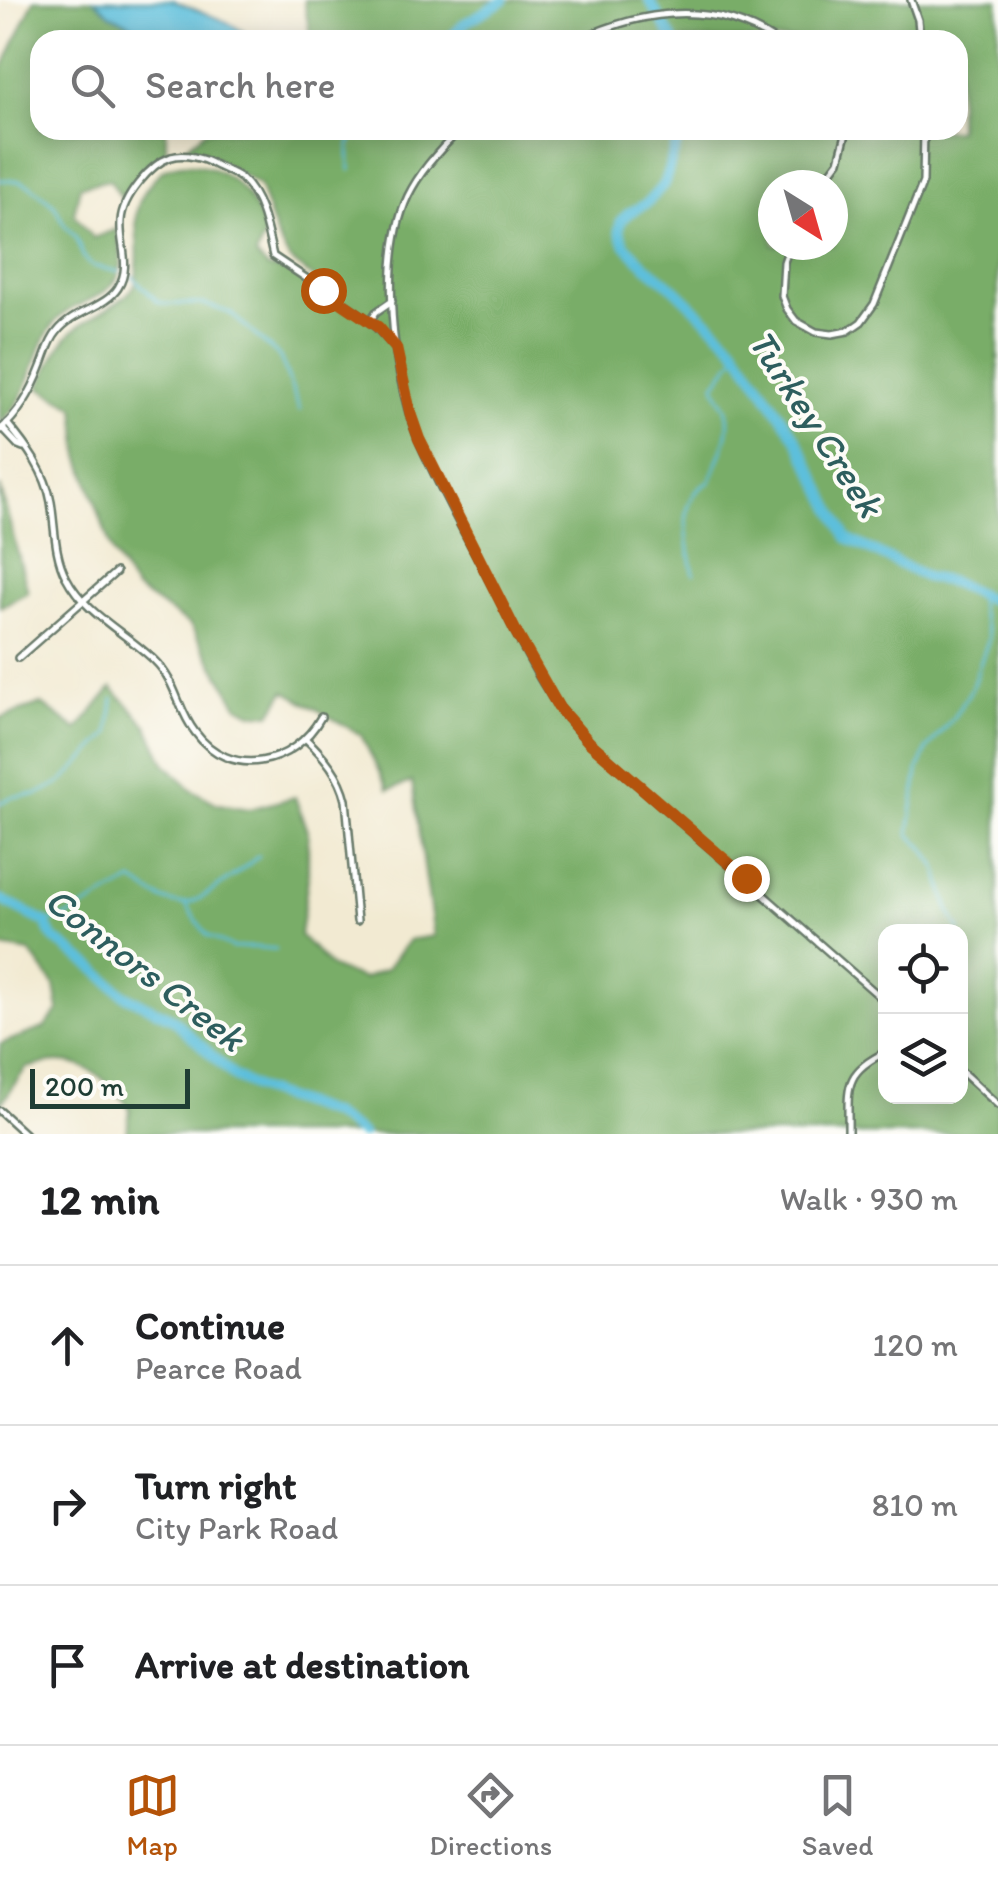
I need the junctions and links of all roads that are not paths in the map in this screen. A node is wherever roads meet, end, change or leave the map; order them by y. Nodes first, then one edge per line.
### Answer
1 (911, 0) edge
2 (607, 30) edge
3 (756, 30) edge
4 (919, 30) edge
5 (451, 140) edge
6 (845, 140) edge
7 (924, 140) edge
8 (832, 170) edge
9 (785, 260) edge
10 (392, 301) junction
11 (370, 321) junction
12 (396, 348) junction
13 (3, 427) edge
14 (116, 572) dead end
15 (84, 600) junction
16 (18, 658) dead end
17 (320, 717) dead end
18 (306, 739) junction
19 (357, 921) dead end
20 (878, 995) edge
21 (878, 1056) edge
22 (968, 1077) edge
23 (998, 1104) edge
24 (0, 1111) edge
25 (25, 1134) edge
26 (848, 1134) edge

1 - 4 street
2 - 3 street
5 - 10 street
6 - 8 street
7 - 9 street
10 - 11 street
10 - 12 street
11 - 12 street
11 - 13 street
12 - 20 street
13 - 15 street
14 - 15 street
15 - 16 street
15 - 18 street
17 - 18 street
18 - 19 street
21 - 26 street
22 - 23 street
24 - 25 street

